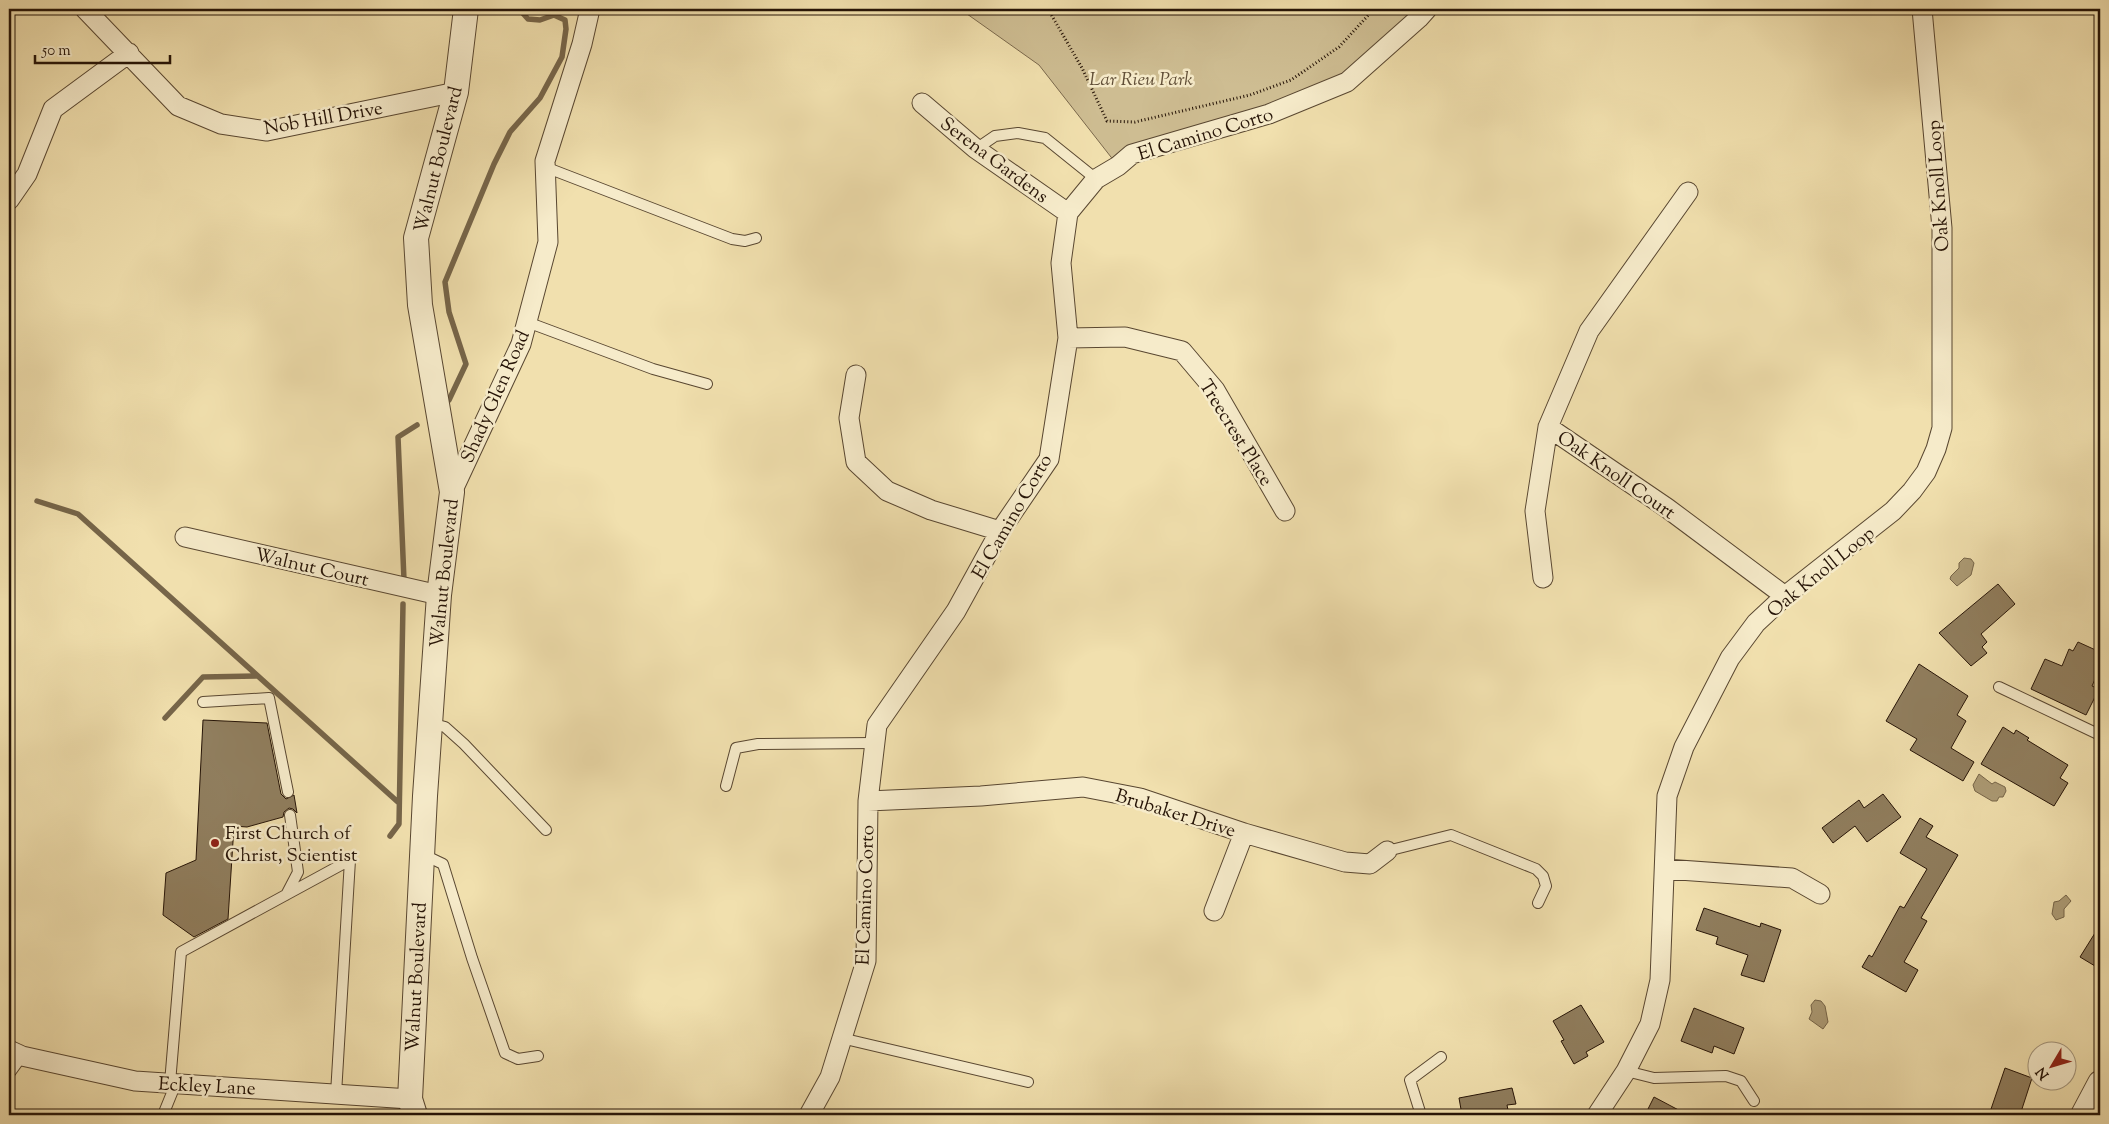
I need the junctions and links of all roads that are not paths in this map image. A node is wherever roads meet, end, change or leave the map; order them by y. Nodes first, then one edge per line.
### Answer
1 (85, 9) edge
2 (466, 9) edge
3 (590, 9) edge
4 (1427, 9) edge
5 (1922, 9) edge
6 (129, 54) junction
7 (456, 92) junction
8 (922, 104) dead end
9 (976, 149) junction
10 (545, 167) junction
11 (1096, 179) junction
12 (1688, 192) dead end
13 (9, 200) edge
14 (1068, 212) junction
15 (756, 238) dead end
16 (527, 322) junction
17 (1068, 338) junction
18 (856, 375) dead end
19 (707, 384) dead end
20 (1548, 427) junction
21 (452, 492) junction
22 (1285, 511) dead end
23 (1000, 531) junction
24 (185, 537) dead end
25 (1543, 578) dead end
26 (439, 595) junction
27 (1785, 596) junction
28 (1999, 687) dead end
29 (203, 702) dead end
30 (430, 723) junction
31 (2100, 735) edge
32 (874, 744) junction
33 (726, 786) dead end
34 (288, 792) dead end
35 (868, 801) junction
36 (290, 815) dead end
37 (546, 830) dead end
38 (1244, 833) junction
39 (1387, 851) joint
40 (421, 853) junction
41 (1665, 869) junction
42 (1820, 894) dead end
43 (286, 895) junction
44 (1538, 903) dead end
45 (1214, 911) dead end
46 (842, 1038) junction
47 (16, 1053) edge
48 (538, 1056) dead end
49 (1440, 1057) dead end
50 (1626, 1071) junction
51 (9, 1074) edge
52 (1028, 1082) dead end
53 (173, 1083) junction
54 (2100, 1083) edge
55 (336, 1094) junction
56 (1754, 1101) dead end
57 (412, 1107) edge
58 (163, 1115) edge
59 (810, 1115) edge
60 (1421, 1115) edge
61 (1597, 1115) edge
62 (2083, 1115) edge

1 - 6 street, Nob Hill Drive
2 - 7 street, Walnut Boulevard
3 - 10 street, Shady Glen Road
4 - 11 street, El Camino Corto
5 - 27 street, Oak Knoll Loop
6 - 7 street, Nob Hill Drive
6 - 13 street
7 - 21 street, Walnut Boulevard
8 - 9 street, Serena Gardens
9 - 11 lane
9 - 14 street, Serena Gardens
10 - 15 lane
10 - 16 street, Shady Glen Road
11 - 14 street, El Camino Corto
12 - 20 street, Oak Knoll Court
14 - 17 street, El Camino Corto
16 - 19 lane
16 - 21 street, Shady Glen Road
17 - 22 street, Treecrest Place
17 - 23 street, El Camino Corto
18 - 23 street
20 - 25 street
20 - 27 street, Oak Knoll Court
21 - 26 street, Walnut Boulevard
23 - 32 street, El Camino Corto
24 - 26 street, Walnut Court
26 - 30 street, Walnut Boulevard
27 - 41 street, Oak Knoll Loop
28 - 31 lane
29 - 34 lane
30 - 37 lane
30 - 40 street, Walnut Boulevard
32 - 33 lane
32 - 35 street, El Camino Corto
35 - 38 street, Brubaker Drive
35 - 46 street, El Camino Corto
36 - 43 lane
38 - 39 street, Brubaker Drive
38 - 45 street
39 - 44 lane
40 - 48 lane
40 - 57 street, Walnut Boulevard
41 - 42 street
41 - 50 street, Oak Knoll Loop
43 - 53 lane
43 - 55 lane
46 - 52 lane
46 - 59 street, El Camino Corto
47 - 51 lane
47 - 53 street, Eckley Lane
49 - 60 lane
50 - 56 lane
50 - 61 street, Oak Knoll Loop
53 - 55 street, Eckley Lane
53 - 58 lane
54 - 62 street
55 - 57 street, Eckley Lane

